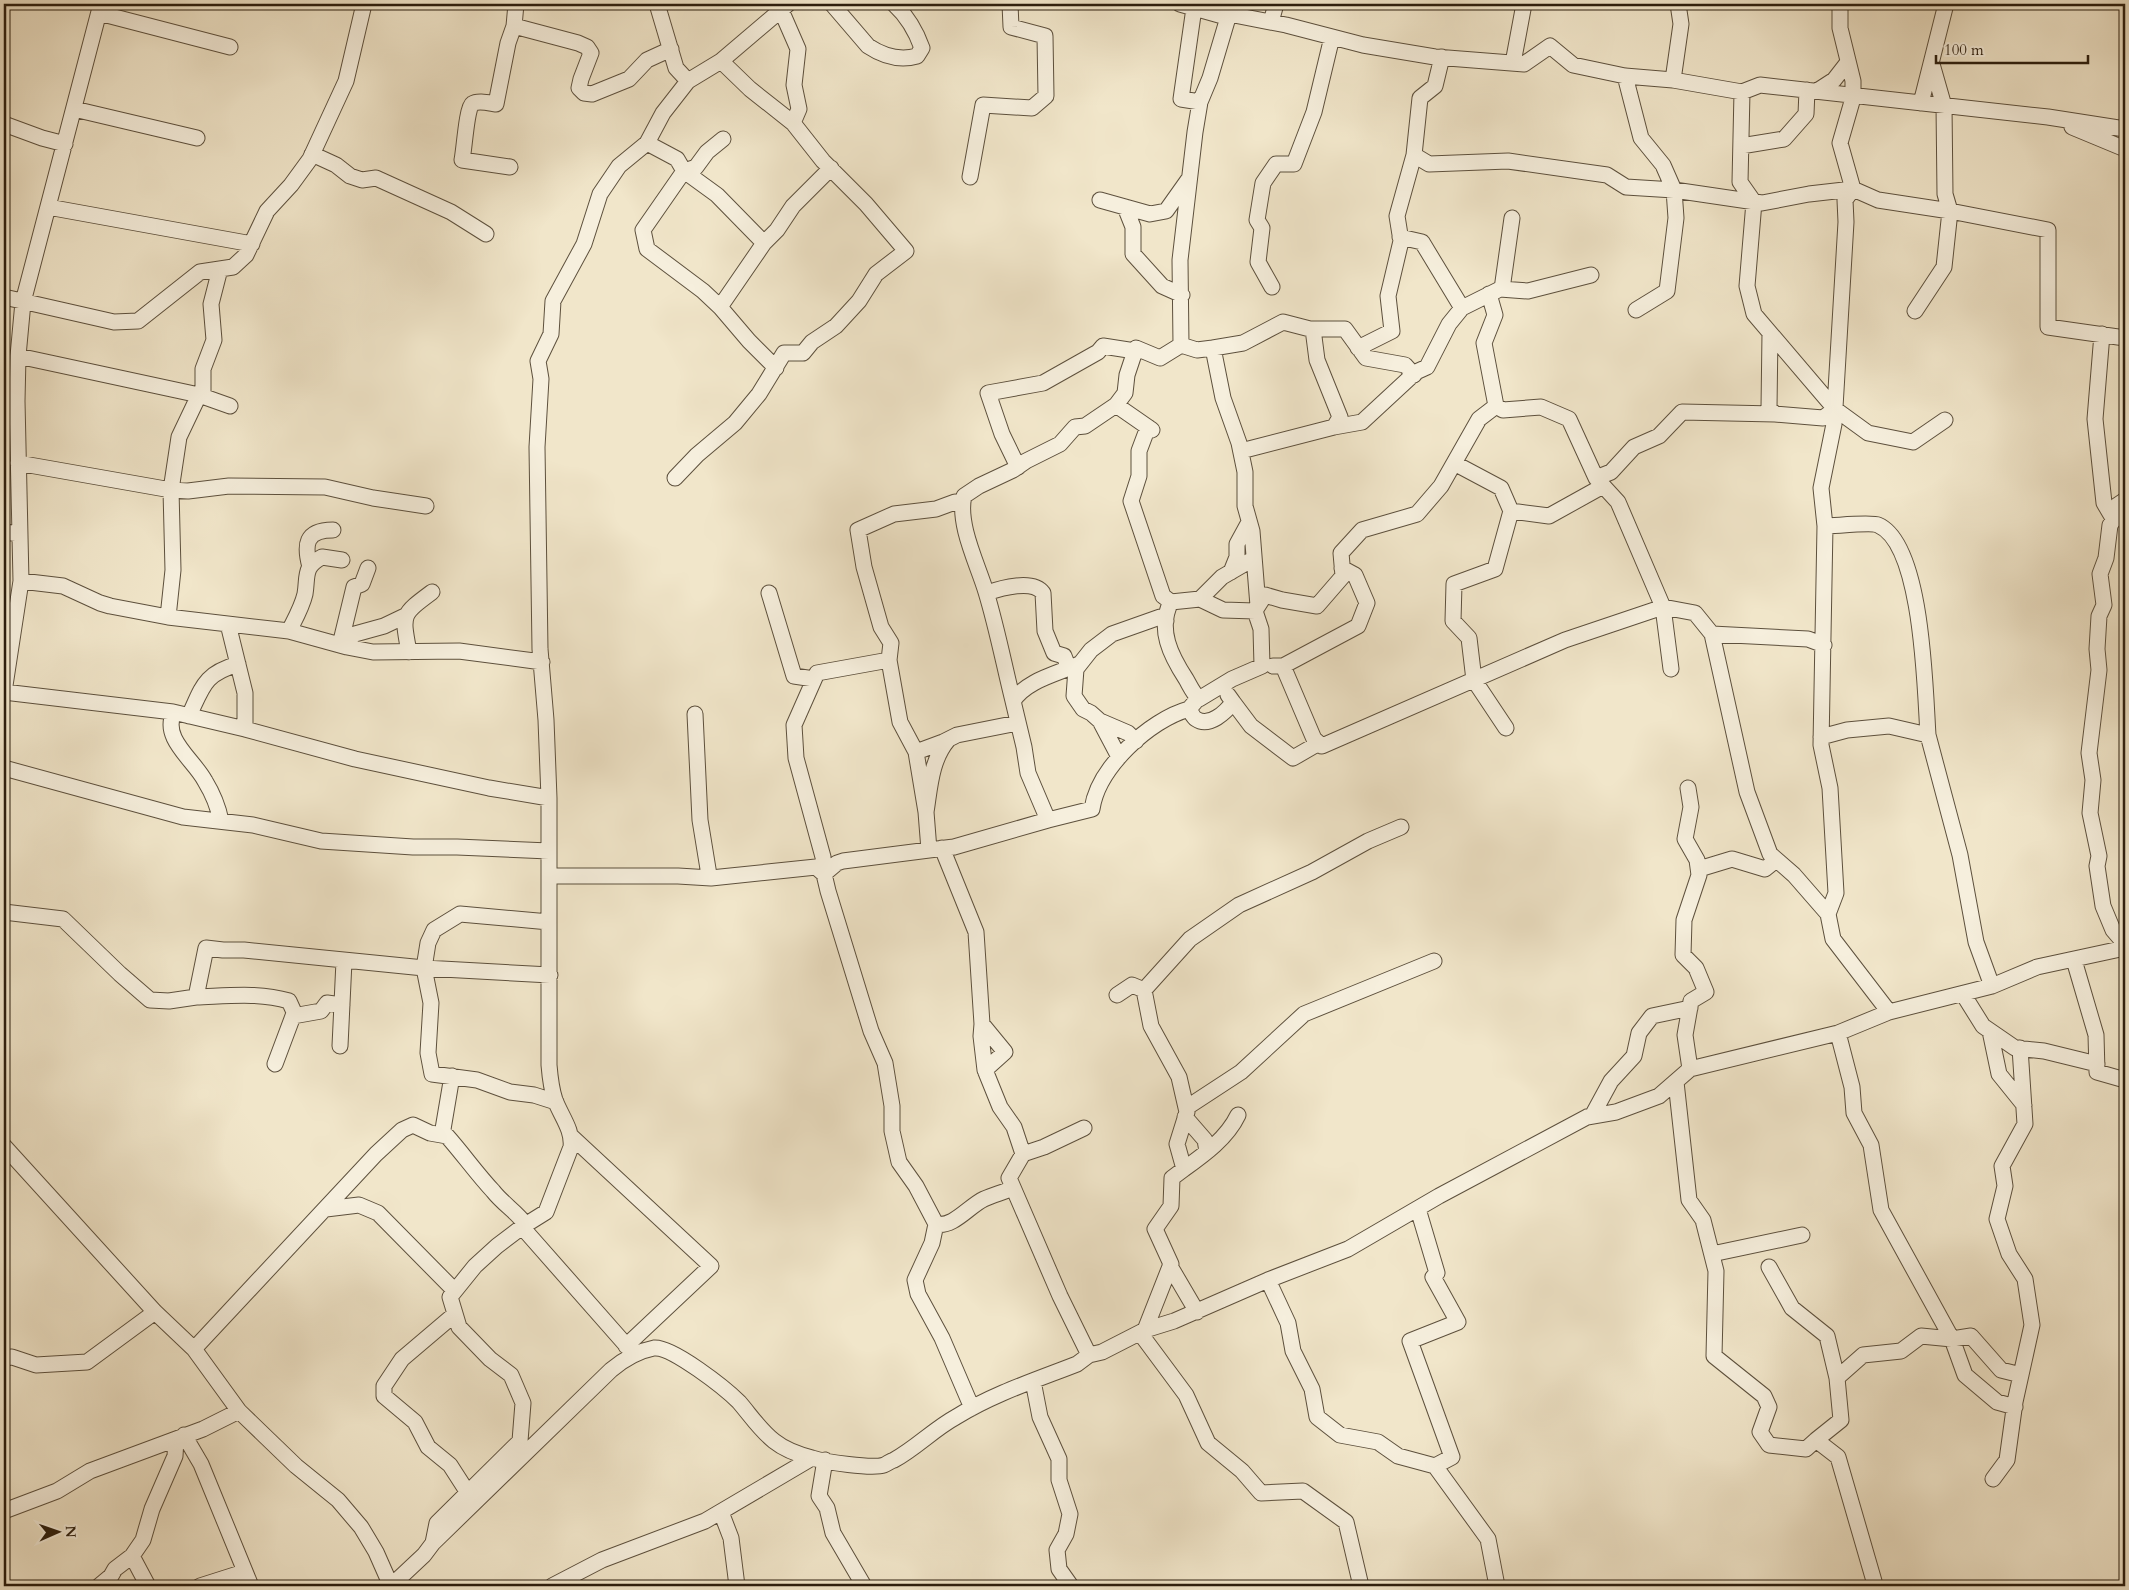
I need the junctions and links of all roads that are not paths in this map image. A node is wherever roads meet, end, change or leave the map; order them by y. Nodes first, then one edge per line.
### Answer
1 (364, 4) edge
2 (516, 4) edge
3 (657, 4) edge
4 (832, 4) edge
5 (894, 4) edge
6 (1010, 4) edge
7 (1276, 4) edge
8 (1524, 4) edge
9 (1678, 4) edge
10 (1840, 4) edge
11 (1946, 4) edge
12 (1188, 5) edge
13 (785, 7) edge
14 (100, 8) edge
15 (1229, 14) junction
16 (1271, 22) junction
17 (514, 26) junction
18 (1332, 37) junction
19 (230, 47) dead end
20 (671, 49) junction
21 (1442, 57) junction
22 (721, 61) junction
23 (1848, 62) junction
24 (1513, 63) junction
25 (1932, 64) junction
26 (1624, 76) junction
27 (1673, 80) junction
28 (688, 81) junction
29 (1812, 91) junction
30 (1742, 92) junction
31 (1853, 96) junction
32 (1200, 102) junction
33 (1921, 103) junction
34 (1944, 106) junction
35 (74, 109) junction
36 (2048, 117) junction
37 (793, 123) junction
38 (4, 124) edge
39 (2125, 130) edge
40 (197, 138) dead end
41 (723, 139) dead end
42 (647, 143) junction
43 (65, 144) junction
44 (1741, 146) junction
45 (2125, 149) edge
46 (312, 154) junction
47 (1414, 155) junction
48 (510, 166) dead end
49 (831, 168) junction
50 (684, 171) junction
51 (970, 177) dead end
52 (1189, 179) junction
53 (1854, 189) junction
54 (1674, 190) junction
55 (1100, 200) dead end
56 (1754, 202) junction
57 (48, 207) junction
58 (1125, 207) junction
59 (1950, 211) junction
60 (1512, 218) dead end
61 (486, 234) dead end
62 (1400, 237) junction
63 (764, 242) junction
64 (252, 244) junction
65 (220, 269) junction
66 (1591, 275) dead end
67 (1272, 287) dead end
68 (1496, 291) junction
69 (1182, 295) junction
70 (4, 297) edge
71 (23, 302) junction
72 (720, 307) junction
73 (1462, 308) junction
74 (1636, 310) dead end
75 (1914, 311) dead end
76 (1313, 329) junction
77 (1770, 333) junction
78 (2102, 334) junction
79 (2125, 338) edge
80 (1181, 345) junction
81 (1213, 348) junction
82 (1358, 348) junction
83 (1135, 351) junction
84 (18, 356) junction
85 (776, 368) junction
86 (1414, 374) junction
87 (201, 396) junction
88 (10, 400) edge
89 (1116, 405) junction
90 (230, 406) dead end
91 (1496, 406) junction
92 (1835, 409) junction
93 (1774, 414) junction
94 (1945, 420) dead end
95 (1334, 427) junction
96 (1241, 451) junction
97 (1454, 462) junction
98 (18, 463) junction
99 (1018, 466) junction
100 (675, 478) dead end
101 (1600, 482) junction
102 (171, 490) junction
103 (2125, 500) edge
104 (962, 504) junction
105 (426, 506) dead end
106 (1511, 511) junction
107 (2114, 520) junction
108 (1249, 522) junction
109 (1825, 526) junction
110 (333, 530) dead end
111 (4, 532) edge
112 (20, 534) junction
113 (1253, 559) junction
114 (342, 560) dead end
115 (310, 567) junction
116 (368, 568) dead end
117 (1342, 568) junction
118 (1231, 572) junction
119 (21, 581) junction
120 (432, 592) dead end
121 (769, 593) dead end
122 (986, 593) junction
123 (1200, 599) junction
124 (1171, 602) junction
125 (1663, 607) junction
126 (1256, 608) junction
127 (407, 615) junction
128 (168, 617) junction
129 (1166, 620) junction
130 (228, 624) junction
131 (289, 631) junction
132 (1712, 634) junction
133 (340, 645) junction
134 (1824, 645) junction
135 (409, 652) junction
136 (889, 660) junction
137 (542, 662) junction
138 (238, 664) junction
139 (1074, 666) junction
140 (1262, 666) junction
141 (1284, 666) junction
142 (1671, 669) dead end
143 (814, 679) junction
144 (1474, 680) junction
145 (1220, 686) junction
146 (4, 692) edge
147 (1013, 701) junction
148 (1233, 702) junction
149 (1194, 704) junction
150 (174, 713) junction
151 (696, 714) dead end
152 (189, 716) junction
153 (1100, 721) junction
154 (1017, 723) junction
155 (1506, 728) dead end
156 (245, 729) junction
157 (1928, 735) junction
158 (1821, 737) junction
159 (948, 740) junction
160 (1136, 741) junction
161 (1319, 743) junction
162 (916, 752) junction
163 (1120, 757) junction
164 (4, 768) edge
165 (1688, 788) dead end
166 (549, 798) junction
167 (926, 812) junction
168 (1048, 820) junction
169 (221, 821) junction
170 (1401, 827) dead end
171 (936, 849) junction
172 (549, 851) junction
173 (1776, 860) junction
174 (1699, 869) junction
175 (824, 874) junction
176 (549, 876) junction
177 (568, 877) junction
178 (711, 878) junction
179 (549, 905) junction
180 (4, 912) edge
181 (1828, 914) junction
182 (549, 922) junction
183 (2125, 944) edge
184 (2125, 948) edge
185 (2074, 960) junction
186 (344, 961) junction
187 (1434, 961) dead end
188 (424, 968) junction
189 (550, 975) junction
190 (1992, 986) junction
191 (1144, 990) junction
192 (1963, 994) junction
193 (1117, 995) dead end
194 (196, 997) junction
195 (342, 1005) junction
196 (1690, 1008) junction
197 (1889, 1012) junction
198 (293, 1016) junction
199 (982, 1024) junction
200 (1990, 1031) junction
201 (1838, 1033) junction
202 (340, 1046) dead end
203 (2020, 1048) junction
204 (275, 1064) dead end
205 (2097, 1064) junction
206 (1690, 1069) junction
207 (985, 1070) junction
208 (452, 1076) junction
209 (2125, 1080) edge
210 (1676, 1082) junction
211 (556, 1102) junction
212 (2024, 1105) junction
213 (1186, 1113) junction
214 (1238, 1115) dead end
215 (1592, 1116) junction
216 (1084, 1128) dead end
217 (442, 1135) junction
218 (572, 1137) junction
219 (4, 1146) edge
220 (1207, 1151) junction
221 (1024, 1154) junction
222 (1184, 1169) junction
223 (1013, 1188) junction
224 (326, 1209) junction
225 (1418, 1209) junction
226 (936, 1224) junction
227 (524, 1226) junction
228 (1802, 1235) dead end
229 (1712, 1254) junction
230 (1170, 1266) junction
231 (1769, 1267) dead end
232 (1268, 1280) junction
233 (454, 1290) junction
234 (155, 1312) junction
235 (1197, 1312) junction
236 (454, 1314) junction
237 (1143, 1331) junction
238 (1952, 1339) junction
239 (194, 1348) junction
240 (630, 1350) junction
241 (1089, 1355) junction
242 (4, 1358) edge
243 (2021, 1375) junction
244 (1837, 1378) junction
245 (1033, 1381) junction
246 (2015, 1407) junction
247 (972, 1408) junction
248 (239, 1411) junction
249 (180, 1437) junction
250 (1816, 1440) junction
251 (818, 1459) junction
252 (1435, 1466) junction
253 (1993, 1479) dead end
254 (468, 1494) junction
255 (4, 1512) edge
256 (721, 1512) junction
257 (433, 1543) junction
258 (132, 1556) junction
259 (244, 1572) junction
260 (99, 1586) edge
261 (148, 1586) edge
262 (200, 1586) edge
263 (251, 1586) edge
264 (391, 1586) edge
265 (552, 1586) edge
266 (737, 1586) edge
267 (864, 1586) edge
268 (1072, 1586) edge
269 (1360, 1586) edge
270 (1497, 1586) edge
271 (1871, 1586) edge

1 - 46 street
2 - 17 street
3 - 20 street
4 - 5 street
6 - 51 street
7 - 16 street
8 - 24 street
9 - 27 street
10 - 23 street
11 - 25 street
12 - 15 street
12 - 32 street
13 - 22 street
13 - 37 street
14 - 19 street
14 - 35 street
15 - 16 street
15 - 32 street
16 - 18 street
17 - 20 street
17 - 48 street
18 - 21 street
18 - 67 street
20 - 28 street
21 - 24 street
21 - 47 street
22 - 28 street
22 - 37 street
23 - 29 street
23 - 31 street
24 - 26 street
25 - 33 street
25 - 34 street
26 - 27 street
26 - 54 street
27 - 30 street
28 - 42 street
29 - 30 street
29 - 31 street
29 - 44 street
30 - 44 street
31 - 33 street
31 - 53 street
32 - 52 street
33 - 34 street
34 - 36 street
34 - 59 street
35 - 40 street
35 - 43 street
36 - 39 street
36 - 45 street
37 - 49 street
38 - 43 street
41 - 50 street
42 - 50 street
42 - 137 street
43 - 57 street
44 - 56 street
46 - 61 street
46 - 64 street
47 - 54 street
47 - 62 street
49 - 63 street
49 - 85 street
50 - 63 street
50 - 72 street
52 - 58 street
52 - 69 street
53 - 56 street
53 - 59 street
53 - 92 street
54 - 56 street
54 - 74 street
55 - 58 street
56 - 77 street
57 - 64 street
57 - 71 street
58 - 69 street
59 - 75 street
59 - 78 street
60 - 68 street
62 - 73 street
62 - 82 street
63 - 72 street
64 - 65 street
65 - 71 street
65 - 87 street
66 - 68 street
68 - 73 street
68 - 91 street
69 - 80 street
70 - 71 street
71 - 84 street
72 - 85 street
73 - 86 street
76 - 81 street
76 - 82 street
76 - 95 street
77 - 92 street
77 - 93 street
78 - 79 street
78 - 107 street
80 - 81 street
80 - 83 street
81 - 96 street
82 - 86 street
83 - 89 street
83 - 99 street
84 - 87 street
84 - 88 street
85 - 100 street
86 - 95 street
87 - 90 street
87 - 102 street
88 - 98 street
89 - 99 street
89 - 124 street
91 - 97 street
91 - 101 street
92 - 93 street
92 - 94 street
92 - 109 street
93 - 101 street
95 - 96 street
96 - 108 street
97 - 106 street
97 - 117 street
98 - 102 street
98 - 112 street
99 - 104 street
101 - 106 street
101 - 125 street
102 - 105 street
102 - 128 street
103 - 107 street
104 - 122 street
104 - 136 street
106 - 144 street
107 - 183 street
108 - 113 street
108 - 118 street
109 - 134 street
109 - 157 street
110 - 115 street
111 - 112 street
112 - 119 street
113 - 118 street
113 - 126 street
114 - 115 street
115 - 131 street
116 - 133 street
117 - 126 street
117 - 141 street
118 - 123 street
119 - 128 street
119 - 146 street
120 - 127 street
121 - 143 street
122 - 139 street
122 - 147 street
123 - 124 street
123 - 126 street
124 - 129 street
125 - 132 street
125 - 142 street
125 - 144 street
126 - 140 street
127 - 133 street
127 - 135 street
128 - 130 street
129 - 139 street
129 - 149 street
130 - 131 street
130 - 138 street
131 - 133 street
132 - 134 street
132 - 173 street
133 - 135 street
134 - 158 street
135 - 137 street
136 - 143 street
136 - 162 street
137 - 166 street
138 - 152 street
138 - 156 street
139 - 147 street
139 - 153 street
140 - 141 street
140 - 145 street
141 - 161 street
143 - 175 street
144 - 155 street
144 - 161 street
145 - 148 street
145 - 149 street
146 - 150 street
147 - 154 street
148 - 149 street
148 - 161 street
149 - 160 street
150 - 152 street
150 - 169 street
151 - 178 street
152 - 156 street
153 - 160 street
153 - 163 street
154 - 159 street
154 - 168 street
156 - 166 street
157 - 158 street
157 - 190 street
158 - 181 street
159 - 162 street
159 - 167 street
160 - 163 street
162 - 167 street
163 - 168 street
164 - 169 street
165 - 174 street
166 - 172 street
167 - 171 street
168 - 171 street
169 - 172 street
170 - 191 street
171 - 175 street
171 - 199 street
172 - 176 street
173 - 174 street
173 - 181 street
174 - 196 street
175 - 178 street
175 - 226 street
176 - 177 street
176 - 179 street
177 - 178 street
177 - 179 street
179 - 182 street
180 - 194 street
181 - 197 street
182 - 188 street
182 - 189 street
184 - 185 street
185 - 190 street
185 - 205 street
186 - 188 street
186 - 194 street
186 - 195 street
187 - 213 street
188 - 189 street
188 - 208 street
189 - 211 street
190 - 192 street
191 - 193 street
191 - 213 street
192 - 197 street
192 - 200 street
194 - 198 street
195 - 198 street
195 - 202 street
196 - 206 street
196 - 215 street
197 - 201 street
198 - 204 street
199 - 207 street
199 - 207 street
200 - 203 street
200 - 212 street
201 - 206 street
201 - 238 street
203 - 205 street
203 - 212 street
205 - 209 street
206 - 210 street
207 - 221 street
208 - 211 street
208 - 217 street
210 - 215 street
210 - 229 street
211 - 218 street
212 - 243 street
213 - 220 street
213 - 222 street
214 - 220 street
215 - 225 street
216 - 221 street
217 - 224 street
217 - 227 street
218 - 227 street
218 - 240 street
219 - 234 street
220 - 222 street
221 - 223 street
222 - 230 street
223 - 226 street
223 - 241 street
224 - 233 street
224 - 239 street
225 - 232 street
225 - 252 street
226 - 247 street
227 - 233 street
227 - 240 street
228 - 229 street
229 - 250 street
230 - 235 street
230 - 237 street
231 - 244 street
232 - 235 street
232 - 252 street
233 - 236 street
234 - 239 street
234 - 242 street
235 - 237 street
236 - 254 street
236 - 254 street
237 - 241 street
237 - 269 street
238 - 243 street
238 - 244 street
238 - 246 street
239 - 248 street
240 - 251 street
240 - 257 street
241 - 245 street
243 - 246 street
244 - 250 street
245 - 247 street
245 - 268 street
246 - 253 street
247 - 251 street
248 - 249 street
248 - 264 street
249 - 255 street
249 - 258 street
249 - 259 street
250 - 271 street
251 - 256 street
251 - 267 street
252 - 270 street
254 - 257 street
256 - 265 street
256 - 266 street
257 - 264 street
258 - 260 street
258 - 261 street
259 - 262 street
259 - 263 street

